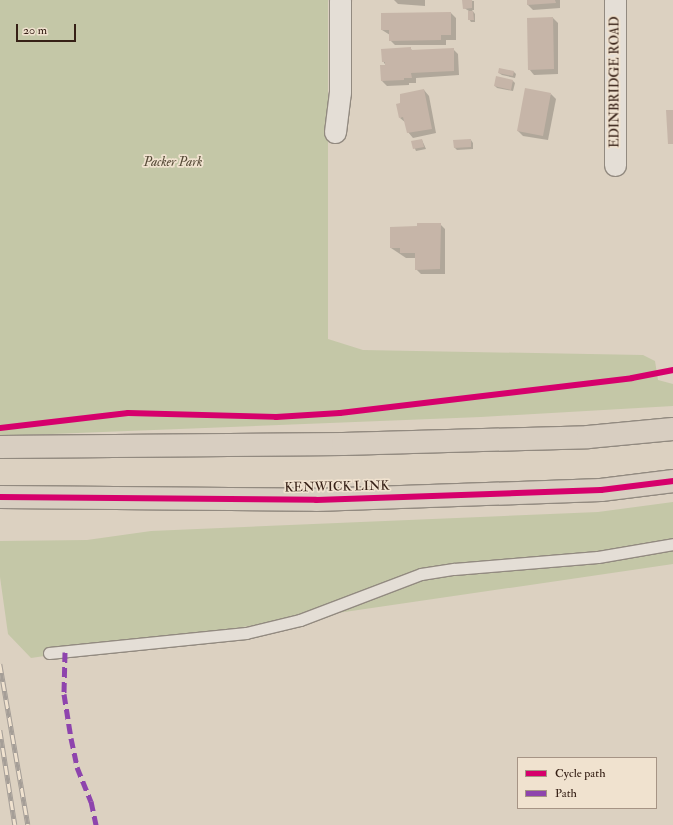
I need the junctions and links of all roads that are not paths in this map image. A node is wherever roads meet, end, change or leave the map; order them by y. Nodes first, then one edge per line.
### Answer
1 (340, 0) edge
2 (615, 0) edge
3 (335, 132) dead end
4 (615, 165) dead end
5 (673, 429) edge
6 (0, 448) edge
7 (673, 481) edge
8 (0, 497) edge
9 (673, 544) edge
10 (49, 653) dead end

1 - 3 street
2 - 4 street, EDINBRIDGE ROAD
5 - 6 highway
7 - 8 highway, KENWICK LINK
9 - 10 lane

